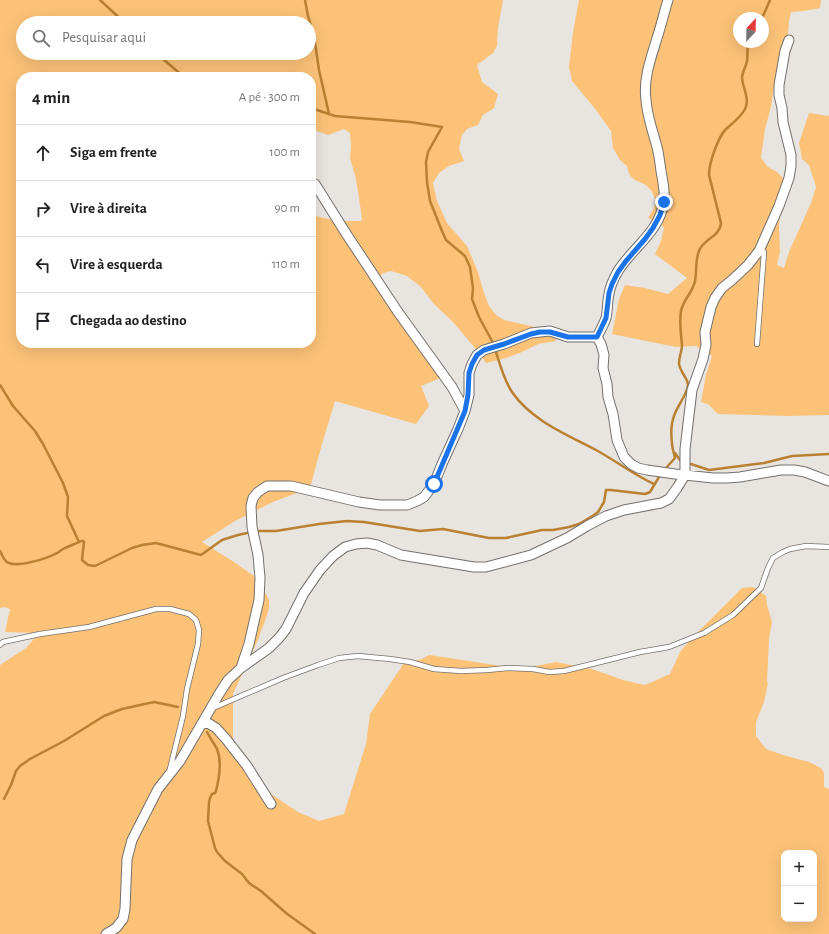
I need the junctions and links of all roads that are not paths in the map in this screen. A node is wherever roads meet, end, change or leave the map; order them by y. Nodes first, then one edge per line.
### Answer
1 (668, 0) edge
2 (789, 40) dead end
3 (316, 184) dead end
4 (759, 251) junction
5 (597, 337) junction
6 (757, 344) dead end
7 (465, 411) junction
8 (685, 475) junction
9 (829, 481) edge
10 (829, 546) edge
11 (0, 644) edge
12 (241, 668) junction
13 (210, 709) junction
14 (202, 724) junction
15 (169, 773) junction
16 (270, 804) dead end
17 (106, 934) edge

1 - 5 street
2 - 4 street
3 - 7 street
4 - 6 lane
4 - 8 street
5 - 7 street
5 - 8 street
7 - 12 street
8 - 9 street
8 - 12 street
10 - 13 lane
11 - 15 lane
12 - 13 street
13 - 14 street
14 - 15 street
14 - 16 street
15 - 17 street

